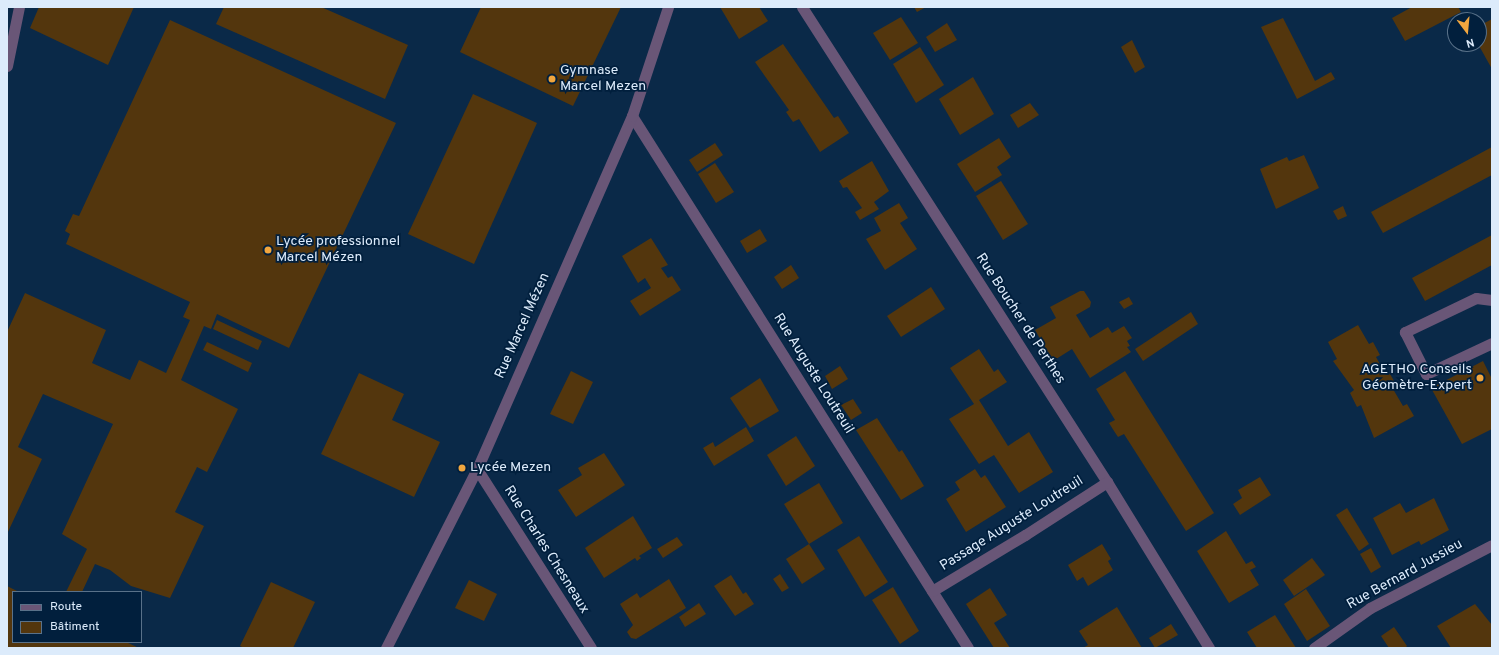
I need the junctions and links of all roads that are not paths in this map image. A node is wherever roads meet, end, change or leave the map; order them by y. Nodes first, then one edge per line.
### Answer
1 (18, 7) edge
2 (668, 7) edge
3 (802, 7) edge
4 (7, 66) edge
5 (632, 116) junction
6 (1492, 300) edge
7 (1492, 343) edge
8 (477, 469) junction
9 (1107, 482) junction
10 (1492, 545) edge
11 (932, 591) junction
12 (386, 648) edge
13 (590, 648) edge
14 (968, 648) edge
15 (1209, 648) edge
16 (1314, 648) edge

1 - 4 street
2 - 5 street, Rue Marcel Mézen
3 - 9 street, Rue Boucher de Perthes
5 - 8 street, Rue Marcel Mézen
5 - 11 street, Rue Auguste Loutreuil
6 - 7 street
8 - 12 street, Rue Marcel Mézen
8 - 13 street, Rue Charles Chesneaux
9 - 11 street, Passage Auguste Loutreuil
9 - 15 street, Rue Boucher de Perthes
10 - 16 street, Rue Bernard Jussieu
11 - 14 street, Rue Auguste Loutreuil

